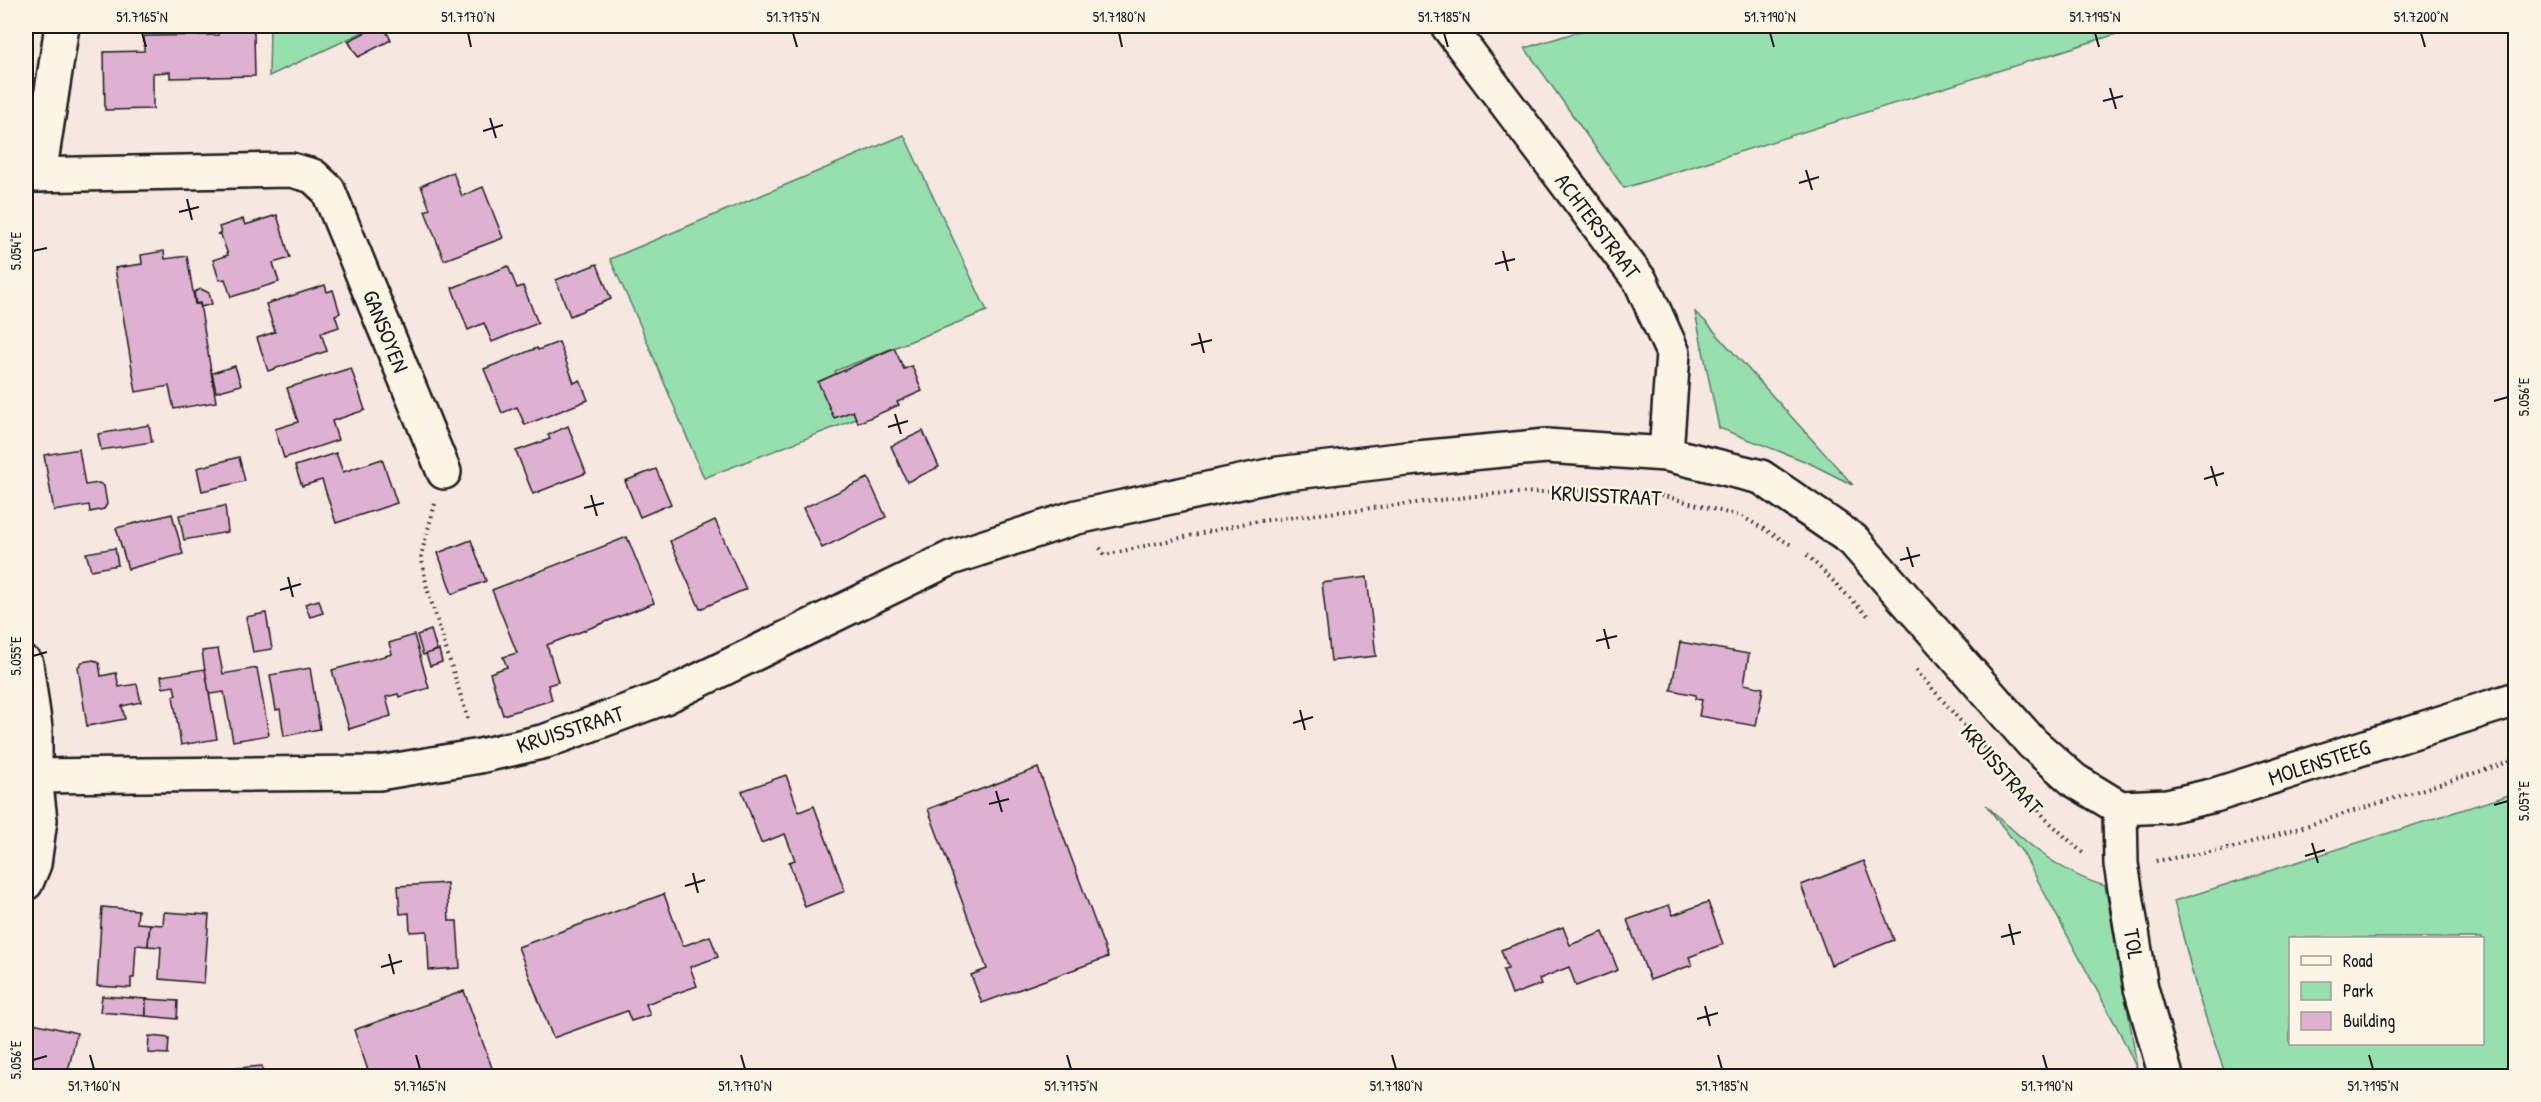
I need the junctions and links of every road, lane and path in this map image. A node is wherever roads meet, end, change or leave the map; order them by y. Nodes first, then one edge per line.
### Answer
1 (62, 26) edge
2 (1448, 26) edge
3 (32, 175) edge
4 (1666, 454) junction
5 (444, 472) joint
6 (1077, 517) junction
7 (1794, 547) dead end
8 (1805, 553) dead end
9 (1870, 617) dead end
10 (26, 664) edge
11 (1915, 669) dead end
12 (2516, 699) edge
13 (480, 756) junction
14 (2516, 760) edge
15 (30, 776) edge
16 (2120, 808) junction
17 (2121, 864) junction
18 (26, 883) edge
19 (2166, 1077) edge

1 - 3 street, GANSOYEN
2 - 4 street, ACHTERSTRAAT
3 - 5 street, GANSOYEN
4 - 6 street, KRUISSTRAAT
4 - 16 street, KRUISSTRAAT
5 - 13 path
6 - 7 path, KRUISSTRAAT
6 - 13 street, KRUISSTRAAT
8 - 9 path
10 - 15 street
11 - 17 path, KRUISSTRAAT
12 - 16 street, MOLENSTEEG
13 - 15 street, KRUISSTRAAT
14 - 17 path, KRUISSTRAAT
15 - 18 street
16 - 17 street, TOL
17 - 19 street, TOL

